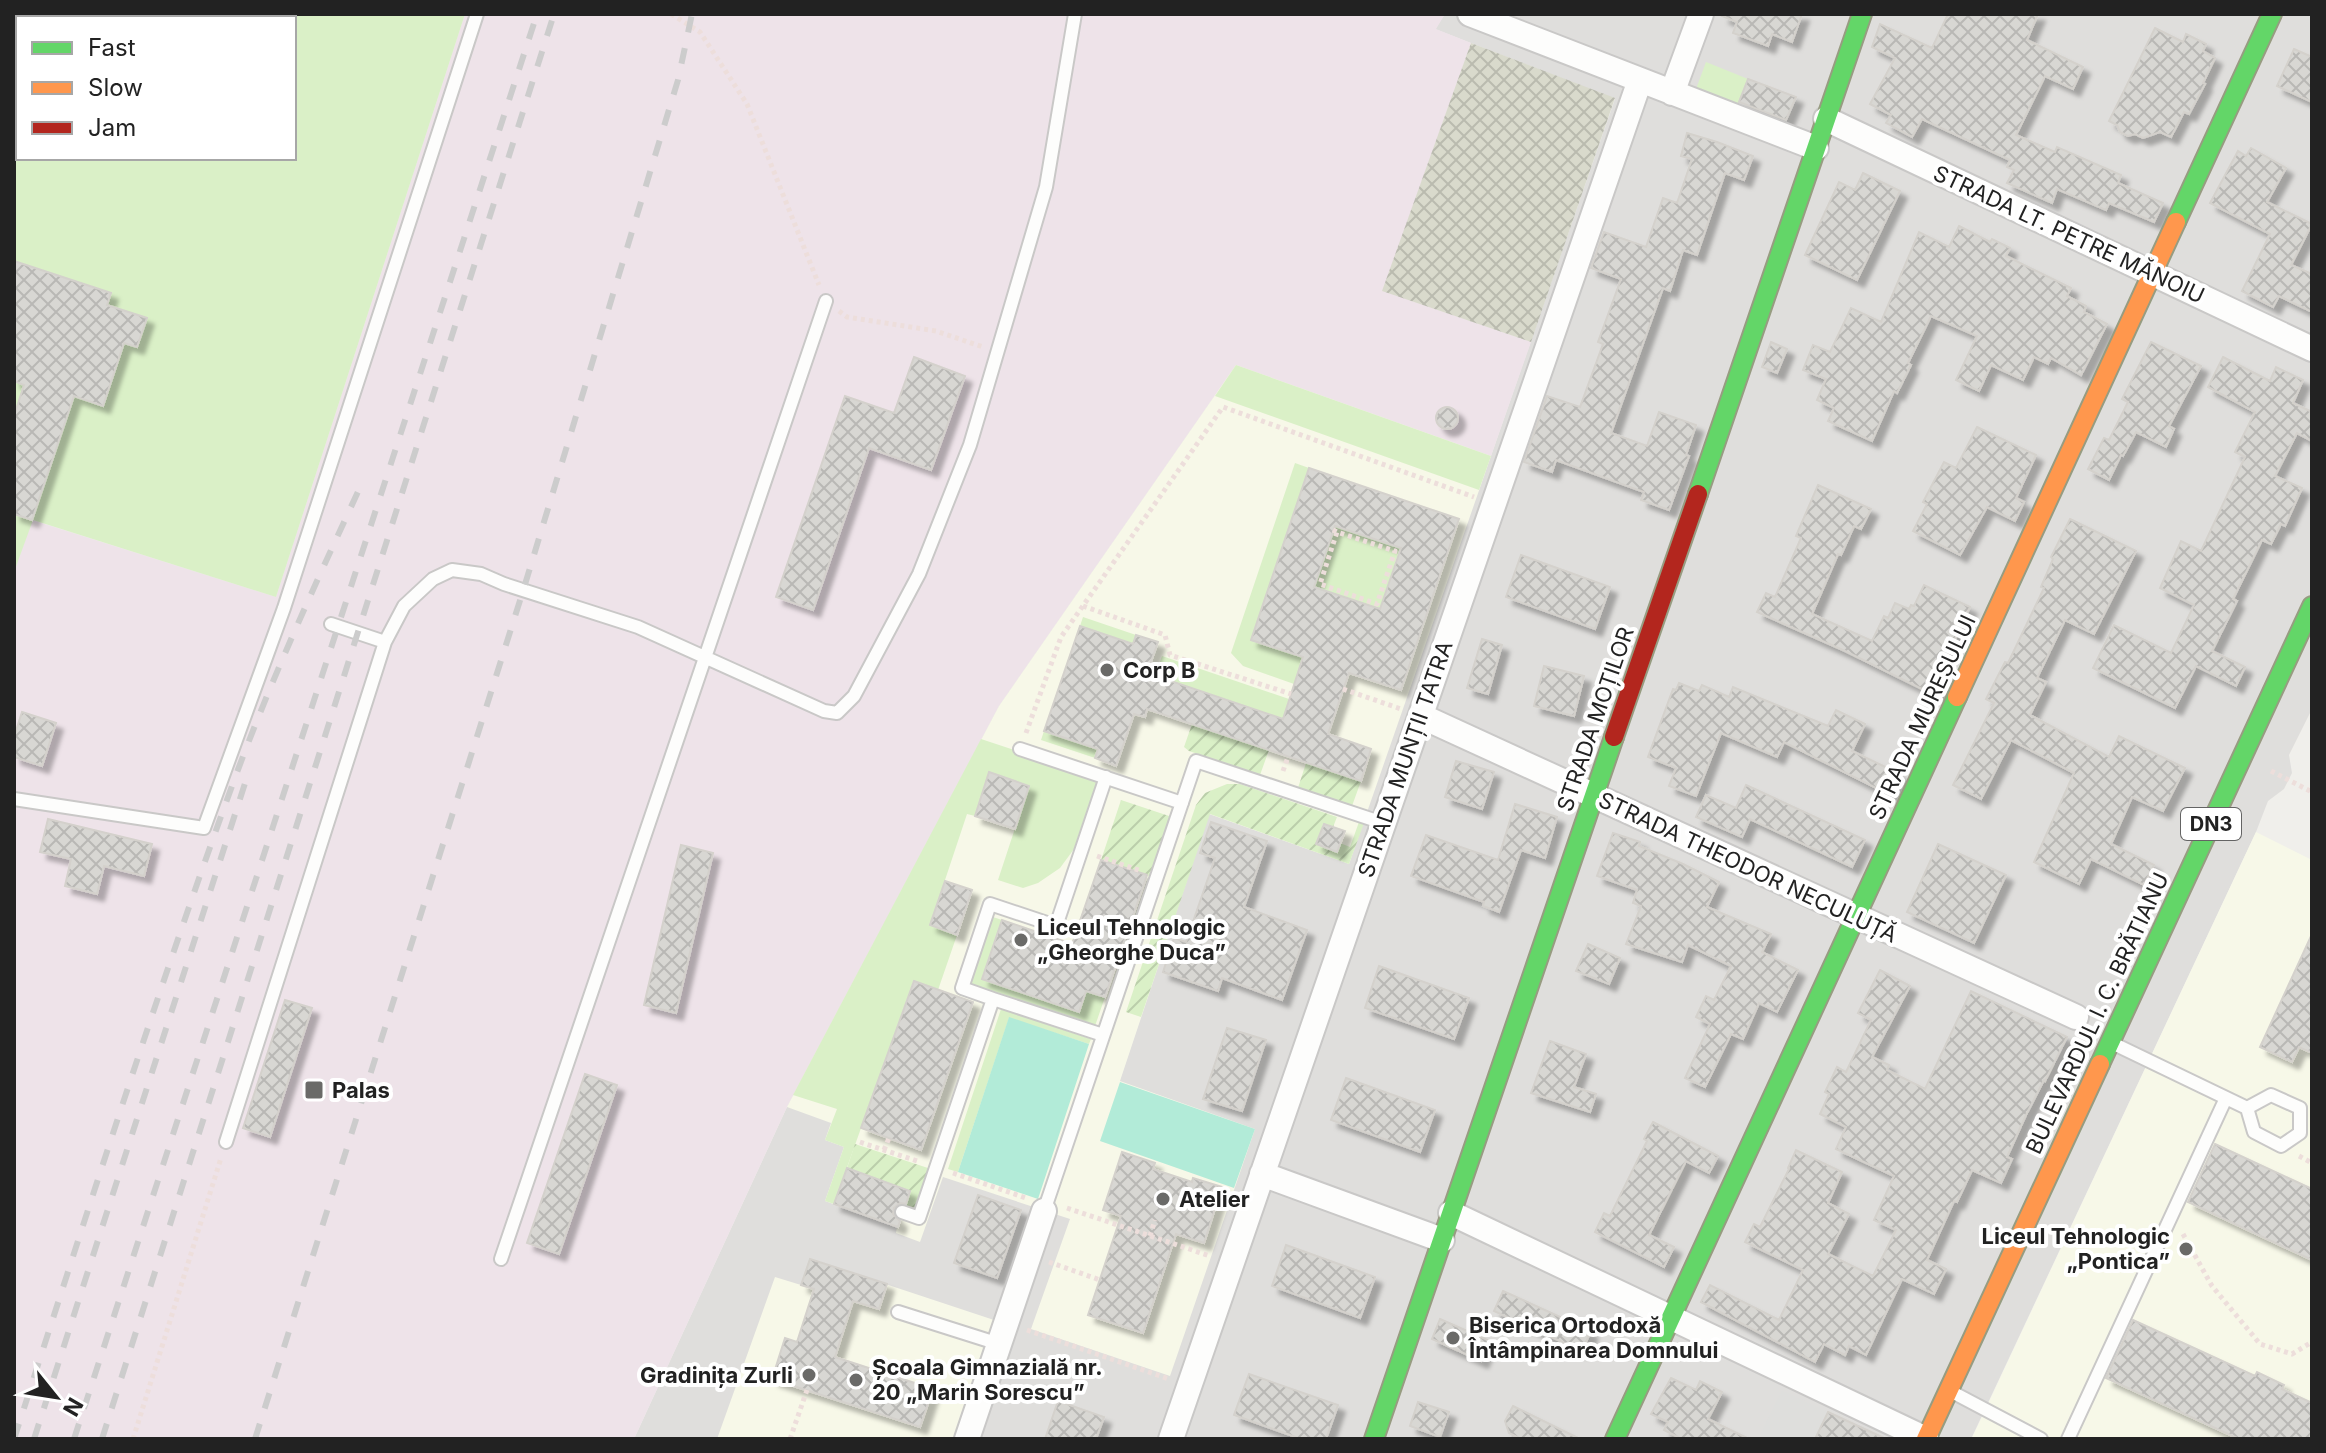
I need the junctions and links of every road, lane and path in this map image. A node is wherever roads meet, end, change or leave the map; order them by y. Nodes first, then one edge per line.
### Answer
1 (477, 14) edge
2 (671, 14) edge
3 (1075, 14) edge
4 (1470, 14) edge
5 (1701, 14) edge
6 (1862, 14) edge
7 (2272, 14) edge
8 (1640, 80) junction
9 (1672, 93) junction
10 (1826, 119) junction
11 (1816, 148) junction
12 (2151, 272) junction
13 (826, 301) junction
14 (2312, 349) edge
15 (997, 352) junction
16 (1494, 504) junction
17 (1379, 604) joint
18 (1083, 606) junction
19 (2312, 606) edge
20 (331, 624) dead end
21 (385, 642) junction
22 (705, 657) junction
23 (1343, 689) dead end
24 (1291, 694) dead end
25 (1421, 716) junction
26 (1020, 749) joint
27 (2271, 771) dead end
28 (1106, 777) junction
29 (2312, 792) edge
30 (1594, 796) junction
31 (14, 799) edge
32 (1182, 803) junction
33 (1383, 823) junction
34 (1095, 856) dead end
35 (1157, 876) junction
36 (1857, 917) junction
37 (993, 999) junction
38 (2076, 1017) dead end
39 (1103, 1035) junction
40 (2110, 1042) junction
41 (2226, 1098) junction
42 (2247, 1108) junction
43 (889, 1138) dead end
44 (226, 1142) joint
45 (884, 1150) dead end
46 (1262, 1174) junction
47 (2176, 1205) junction
48 (1046, 1206) junction
49 (902, 1212) dead end
50 (1451, 1213) junction
51 (1155, 1220) dead end
52 (1150, 1236) junction
53 (1442, 1240) junction
54 (1029, 1256) junction
55 (501, 1259) dead end
56 (1231, 1263) junction
57 (1100, 1280) dead end
58 (898, 1312) dead end
59 (1672, 1317) junction
60 (1003, 1334) junction
61 (2312, 1342) edge
62 (1189, 1385) junction
63 (807, 1390) dead end
64 (1949, 1390) junction
65 (133, 1439) edge
66 (790, 1439) edge
67 (967, 1439) edge
68 (1171, 1439) edge
69 (1374, 1439) edge
70 (1615, 1439) edge
71 (1926, 1439) edge
72 (2041, 1439) edge
73 (2068, 1439) edge

1 - 31 lane
2 - 13 path
3 - 15 lane
4 - 8 street
5 - 9 street
6 - 10 street, STRADA MOȚILOR
7 - 12 street, STRADA MUREȘULUI
8 - 9 street
8 - 16 street, STRADA MUNȚII TATRA
9 - 11 street
10 - 11 street, STRADA MOȚILOR
10 - 12 street, STRADA LT. PETRE MĂNOIU
11 - 30 street, STRADA MOȚILOR
12 - 14 street, STRADA LT. PETRE MĂNOIU
12 - 36 street, STRADA MUREȘULUI
13 - 15 path
13 - 22 lane
15 - 22 lane
16 - 18 path
16 - 25 street, STRADA MUNȚII TATRA
17 - 17 path
18 - 24 path
18 - 26 path
19 - 40 street, BULEVARDUL I. C. BRĂTIANU / DN3
20 - 21 lane
21 - 22 lane
21 - 44 lane
22 - 55 lane
23 - 25 path
25 - 30 street, STRADA THEODOR NECULUȚĂ
25 - 33 street, STRADA MUNȚII TATRA
26 - 28 lane
27 - 29 path
28 - 32 lane
28 - 37 lane
30 - 36 street, STRADA THEODOR NECULUȚĂ
30 - 50 street, STRADA MOȚILOR
32 - 33 lane
32 - 35 lane
33 - 46 street, STRADA MUNȚII TATRA
34 - 35 path
35 - 39 lane
36 - 38 street, STRADA THEODOR NECULUȚĂ
36 - 59 street, STRADA MUREȘULUI
37 - 39 lane
37 - 49 lane
39 - 48 lane
40 - 41 lane
40 - 64 street, BULEVARDUL I. C. BRĂTIANU / DN3
41 - 42 lane
41 - 47 lane
42 - 42 lane
43 - 45 path
44 - 65 path
46 - 53 street
46 - 56 street, STRADA MUNȚII TATRA
47 - 61 path
47 - 73 lane
48 - 52 path
48 - 54 street
50 - 53 street, STRADA MOȚILOR
50 - 59 street
51 - 52 path
52 - 56 path
53 - 69 street, STRADA MOȚILOR
54 - 57 path
54 - 60 street
56 - 62 street, STRADA MUNȚII TATRA
58 - 60 lane
59 - 70 street, STRADA MUREȘULUI
59 - 71 street
60 - 62 path
60 - 67 street
62 - 68 street, STRADA MUNȚII TATRA
63 - 66 path
64 - 71 street, BULEVARDUL I. C. BRĂTIANU / DN3
64 - 72 lane

